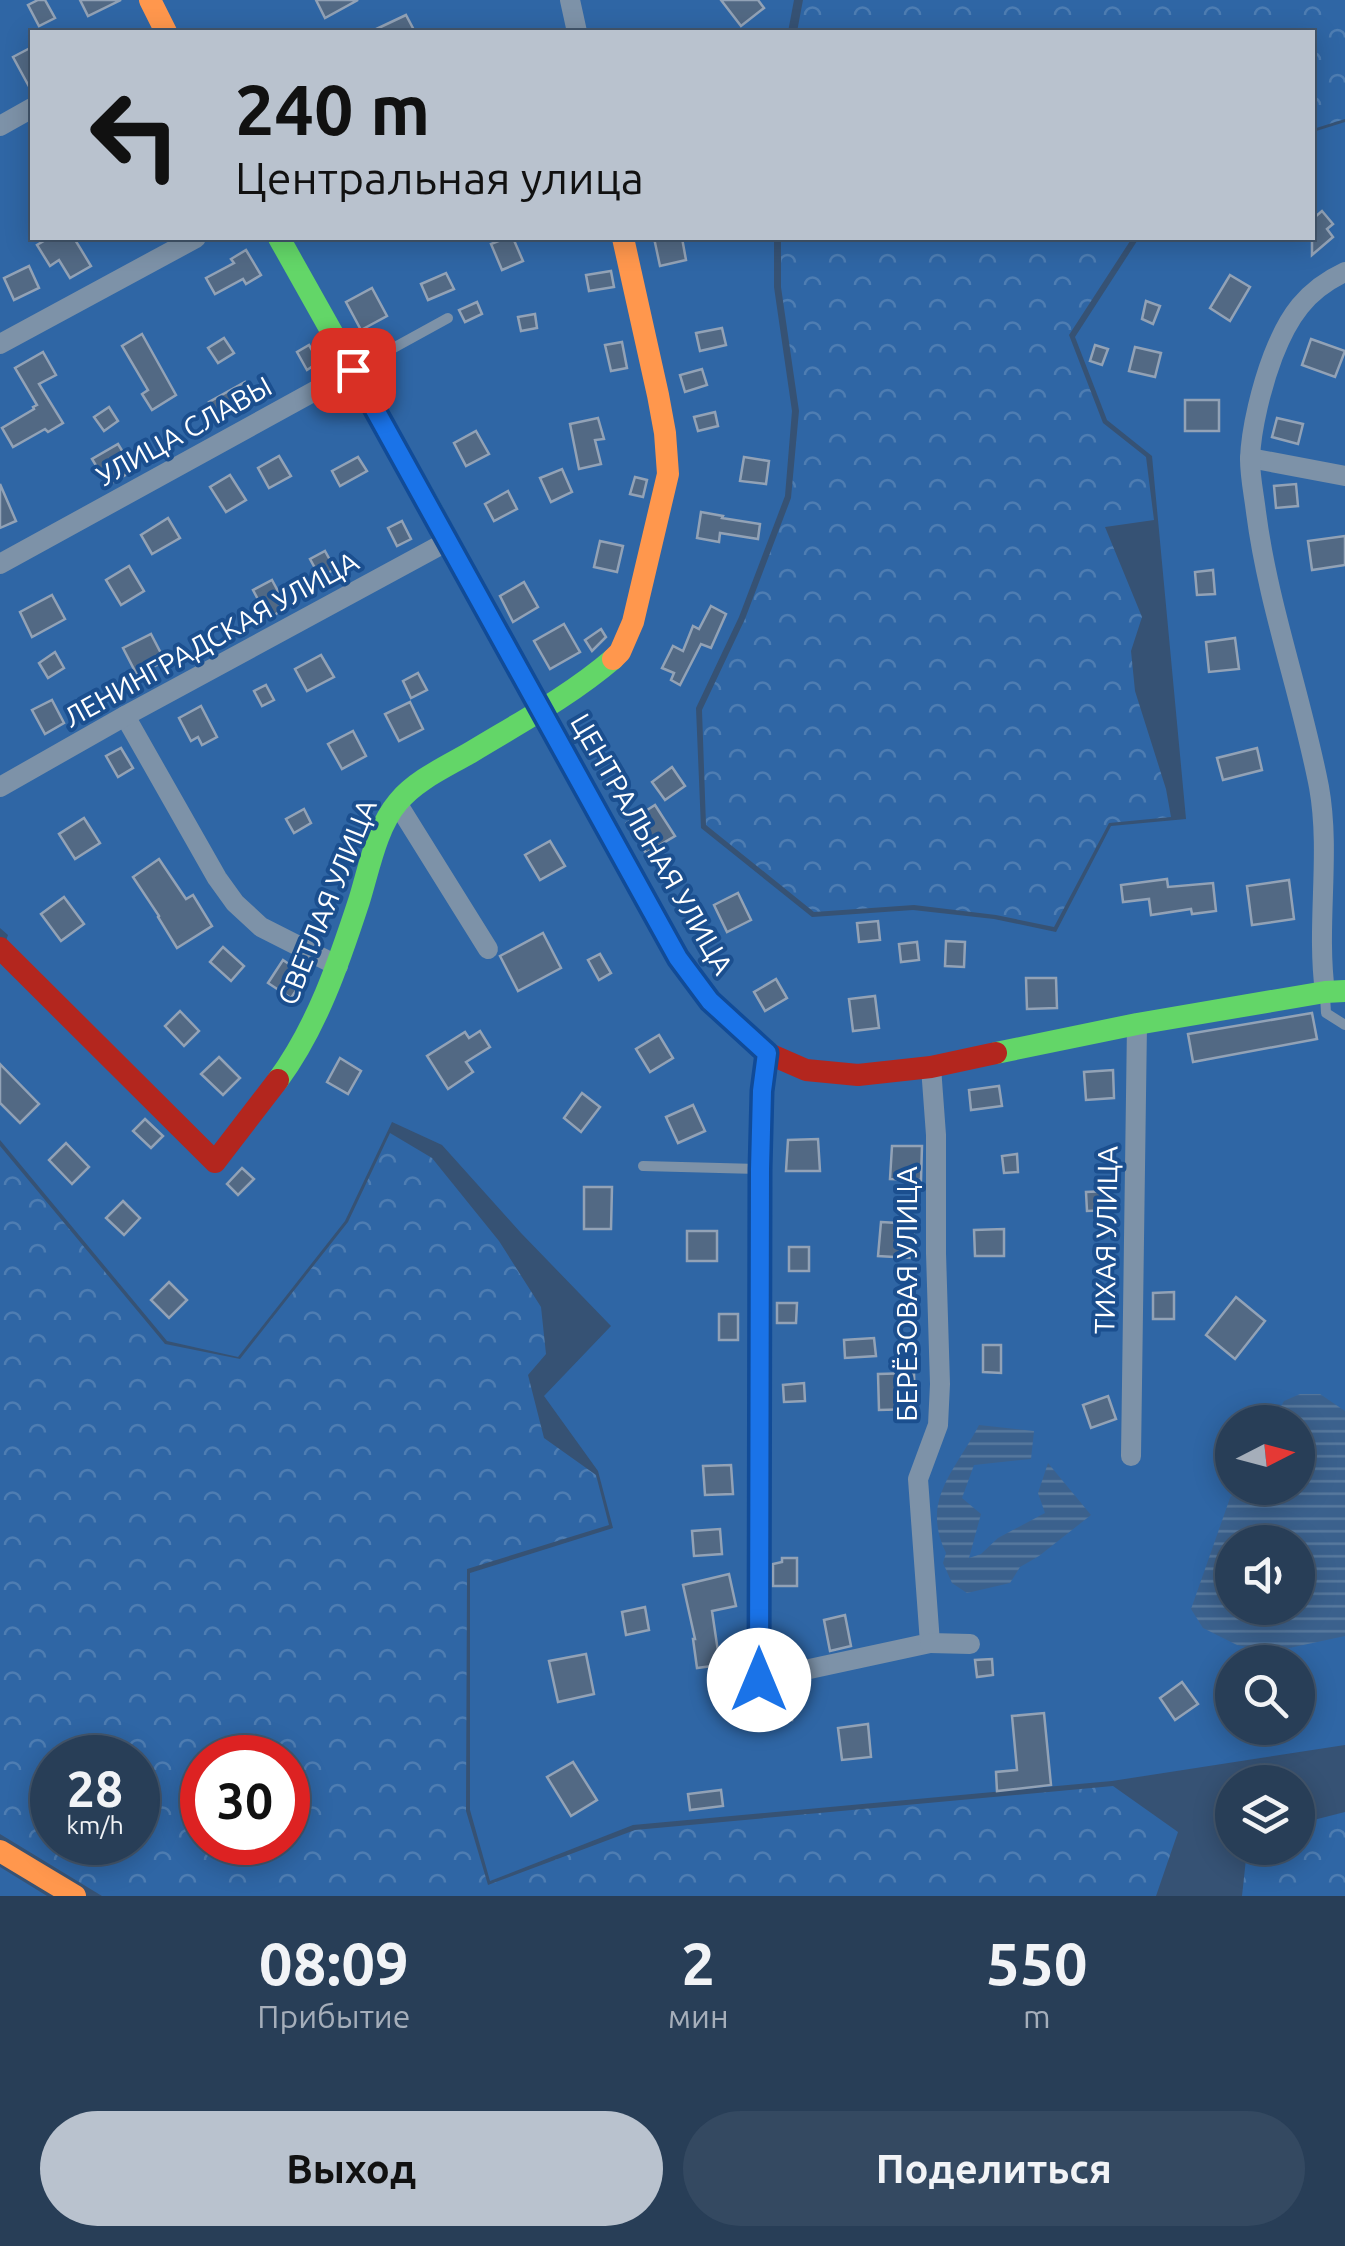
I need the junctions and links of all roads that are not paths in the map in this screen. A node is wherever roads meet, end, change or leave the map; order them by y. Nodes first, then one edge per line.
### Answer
1 (150, 0) edge
2 (570, 0) edge
3 (165, 30) edge
4 (577, 30) edge
5 (30, 109) edge
6 (0, 126) edge
7 (192, 240) edge
8 (280, 240) edge
9 (623, 240) edge
10 (1345, 272) edge
11 (448, 318) dead end
12 (0, 344) edge
13 (353, 370) junction
14 (1250, 458) junction
15 (1345, 476) edge
16 (448, 541) junction
17 (0, 564) edge
18 (540, 711) junction
19 (125, 716) junction
20 (0, 787) edge
21 (397, 803) junction
22 (0, 948) edge
23 (488, 949) dead end
24 (338, 966) junction
25 (1335, 991) edge
26 (1137, 1024) junction
27 (1345, 1025) edge
28 (767, 1053) junction
29 (931, 1067) junction
30 (643, 1166) dead end
31 (760, 1169) junction
32 (1131, 1456) dead end
33 (930, 1643) junction
34 (970, 1644) dead end
35 (722, 1680) dead end
36 (759, 1680) junction
37 (724, 1694) dead end
38 (0, 1850) edge
39 (75, 1896) edge

1 - 3 street
2 - 4 street
5 - 6 street
7 - 12 street
8 - 13 street, ЦЕНТРАЛЬНАЯ УЛИЦА
9 - 18 street, СВЕТЛАЯ УЛИЦА
10 - 14 street
11 - 13 lane, УЛИЦА СЛАВЫ
13 - 16 street, ЦЕНТРАЛЬНАЯ УЛИЦА
13 - 17 street, УЛИЦА СЛАВЫ
14 - 15 street
14 - 25 street
16 - 18 street, ЦЕНТРАЛЬНАЯ УЛИЦА
16 - 19 street, ЛЕНИНГРАДСКАЯ УЛИЦА
18 - 21 street, СВЕТЛАЯ УЛИЦА
18 - 28 street, ЦЕНТРАЛЬНАЯ УЛИЦА
19 - 20 street, ЛЕНИНГРАДСКАЯ УЛИЦА
19 - 24 street
21 - 23 street
21 - 24 street, СВЕТЛАЯ УЛИЦА
22 - 24 street, СВЕТЛАЯ УЛИЦА
25 - 26 street, ЦЕНТРАЛЬНАЯ УЛИЦА
25 - 27 lane
26 - 29 street, ЦЕНТРАЛЬНАЯ УЛИЦА
26 - 32 street, ТИХАЯ УЛИЦА
28 - 29 street, ЦЕНТРАЛЬНАЯ УЛИЦА
28 - 31 street
29 - 33 street, БЕРЁЗОВАЯ УЛИЦА
30 - 31 lane
31 - 36 street
33 - 34 street
33 - 36 street
35 - 36 lane
36 - 37 lane
38 - 39 street

